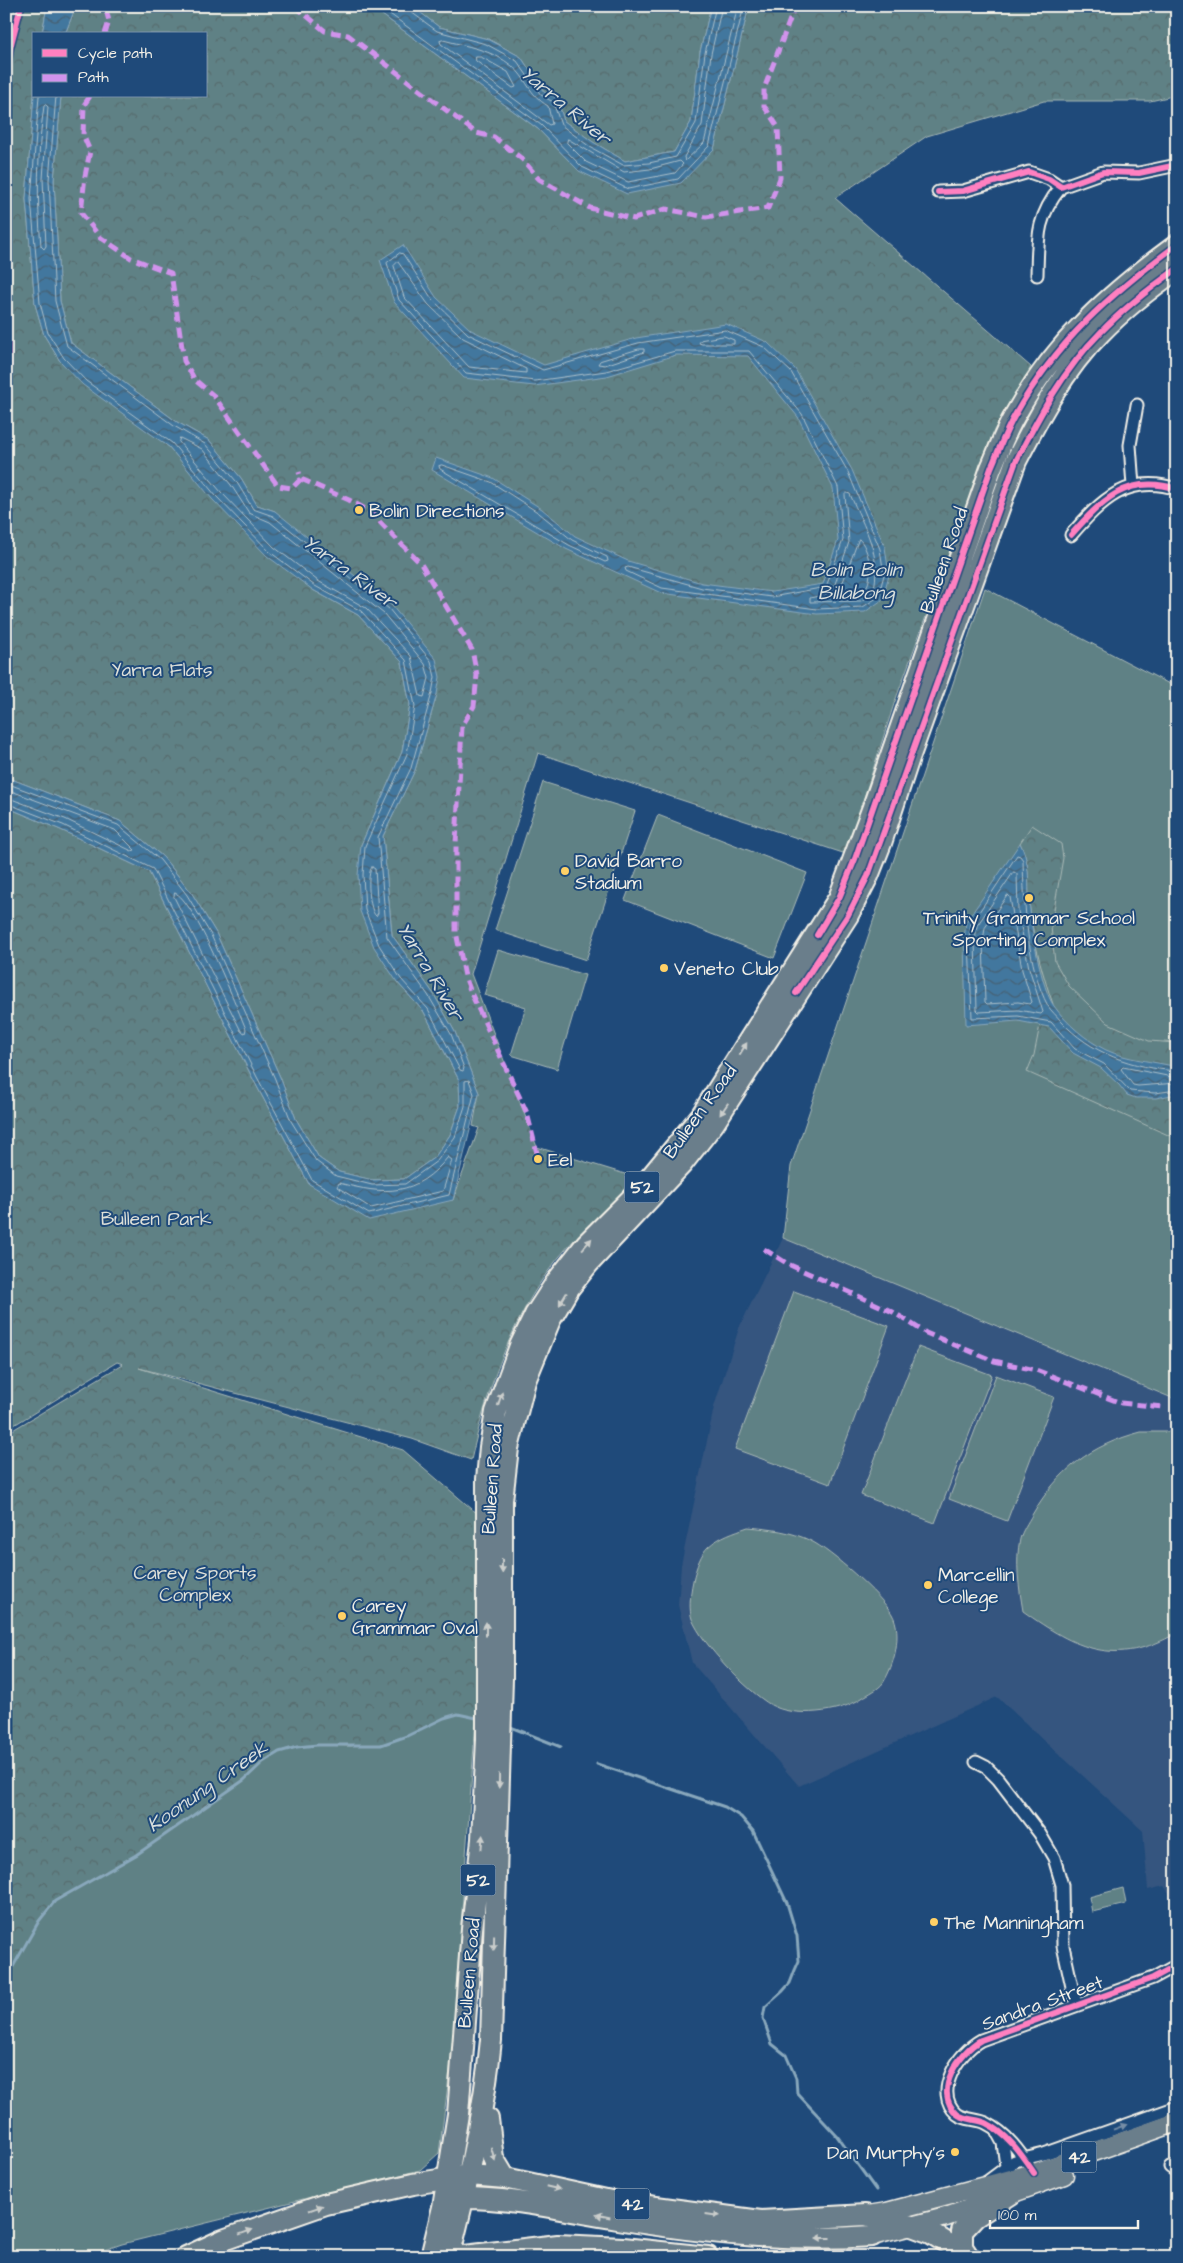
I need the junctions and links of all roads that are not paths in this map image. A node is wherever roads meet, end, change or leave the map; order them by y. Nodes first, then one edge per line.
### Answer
1 (1177, 165) edge
2 (1061, 187) junction
3 (938, 192) dead end
4 (1177, 245) edge
5 (1165, 269) edge
6 (1037, 276) dead end
7 (1137, 406) dead end
8 (1133, 486) junction
9 (1177, 489) edge
10 (1071, 535) dead end
11 (494, 1679) junction
12 (976, 1762) dead end
13 (1177, 1965) edge
14 (1076, 2006) junction
15 (485, 2092) junction
16 (1177, 2106) edge
17 (1177, 2122) edge
18 (996, 2130) junction
19 (1177, 2134) edge
20 (1024, 2158) junction
21 (1006, 2166) junction
22 (1034, 2173) junction
23 (470, 2175) junction
24 (448, 2178) junction
25 (505, 2178) junction
26 (981, 2187) junction
27 (1011, 2194) junction
28 (464, 2198) junction
29 (934, 2199) junction
30 (865, 2216) junction
31 (912, 2226) junction
32 (447, 2229) junction
33 (872, 2236) joint
34 (969, 2256) edge
35 (186, 2257) edge
36 (431, 2257) edge
37 (449, 2257) edge
38 (456, 2257) edge
39 (708, 2257) edge

1 - 2 street
2 - 3 street
2 - 6 street
4 - 5 highway, Bulleen Road / 52
5 - 11 highway, Bulleen Road / 52
7 - 8 street
8 - 9 street
8 - 10 street
11 -> 15 highway, Bulleen Road / 52
24 -> 11 highway, Bulleen Road / 52
12 - 14 street
13 - 14 street, Sandra Street
14 - 18 street, Sandra Street
15 - 23 highway, Bulleen Road / 52
15 -> 25 highway
20 -> 16 street
17 - 22 main road, 42
18 - 20 street, Sandra Street
18 - 21 street
19 - 27 main road, 42
20 - 21 street
20 - 22 street, Sandra Street
21 - 26 street
22 - 26 main road, 42
23 - 24 highway, 42
23 - 25 highway, 42
23 - 28 highway, Bulleen Road / 52
24 - 32 highway, Bulleen Road
35 -> 24 highway
25 -> 30 highway, 42
26 - 29 main road, 42
27 - 29 main road
27 - 31 main road, 42
27 - 34 highway
28 - 32 highway, Bulleen Road
33 -> 28 highway, 42
29 - 30 main road, 42
30 - 31 highway
31 - 33 main road, 42
31 - 34 highway
32 - 36 highway, Bulleen Road
32 - 37 highway, Bulleen Road
38 - 39 highway

